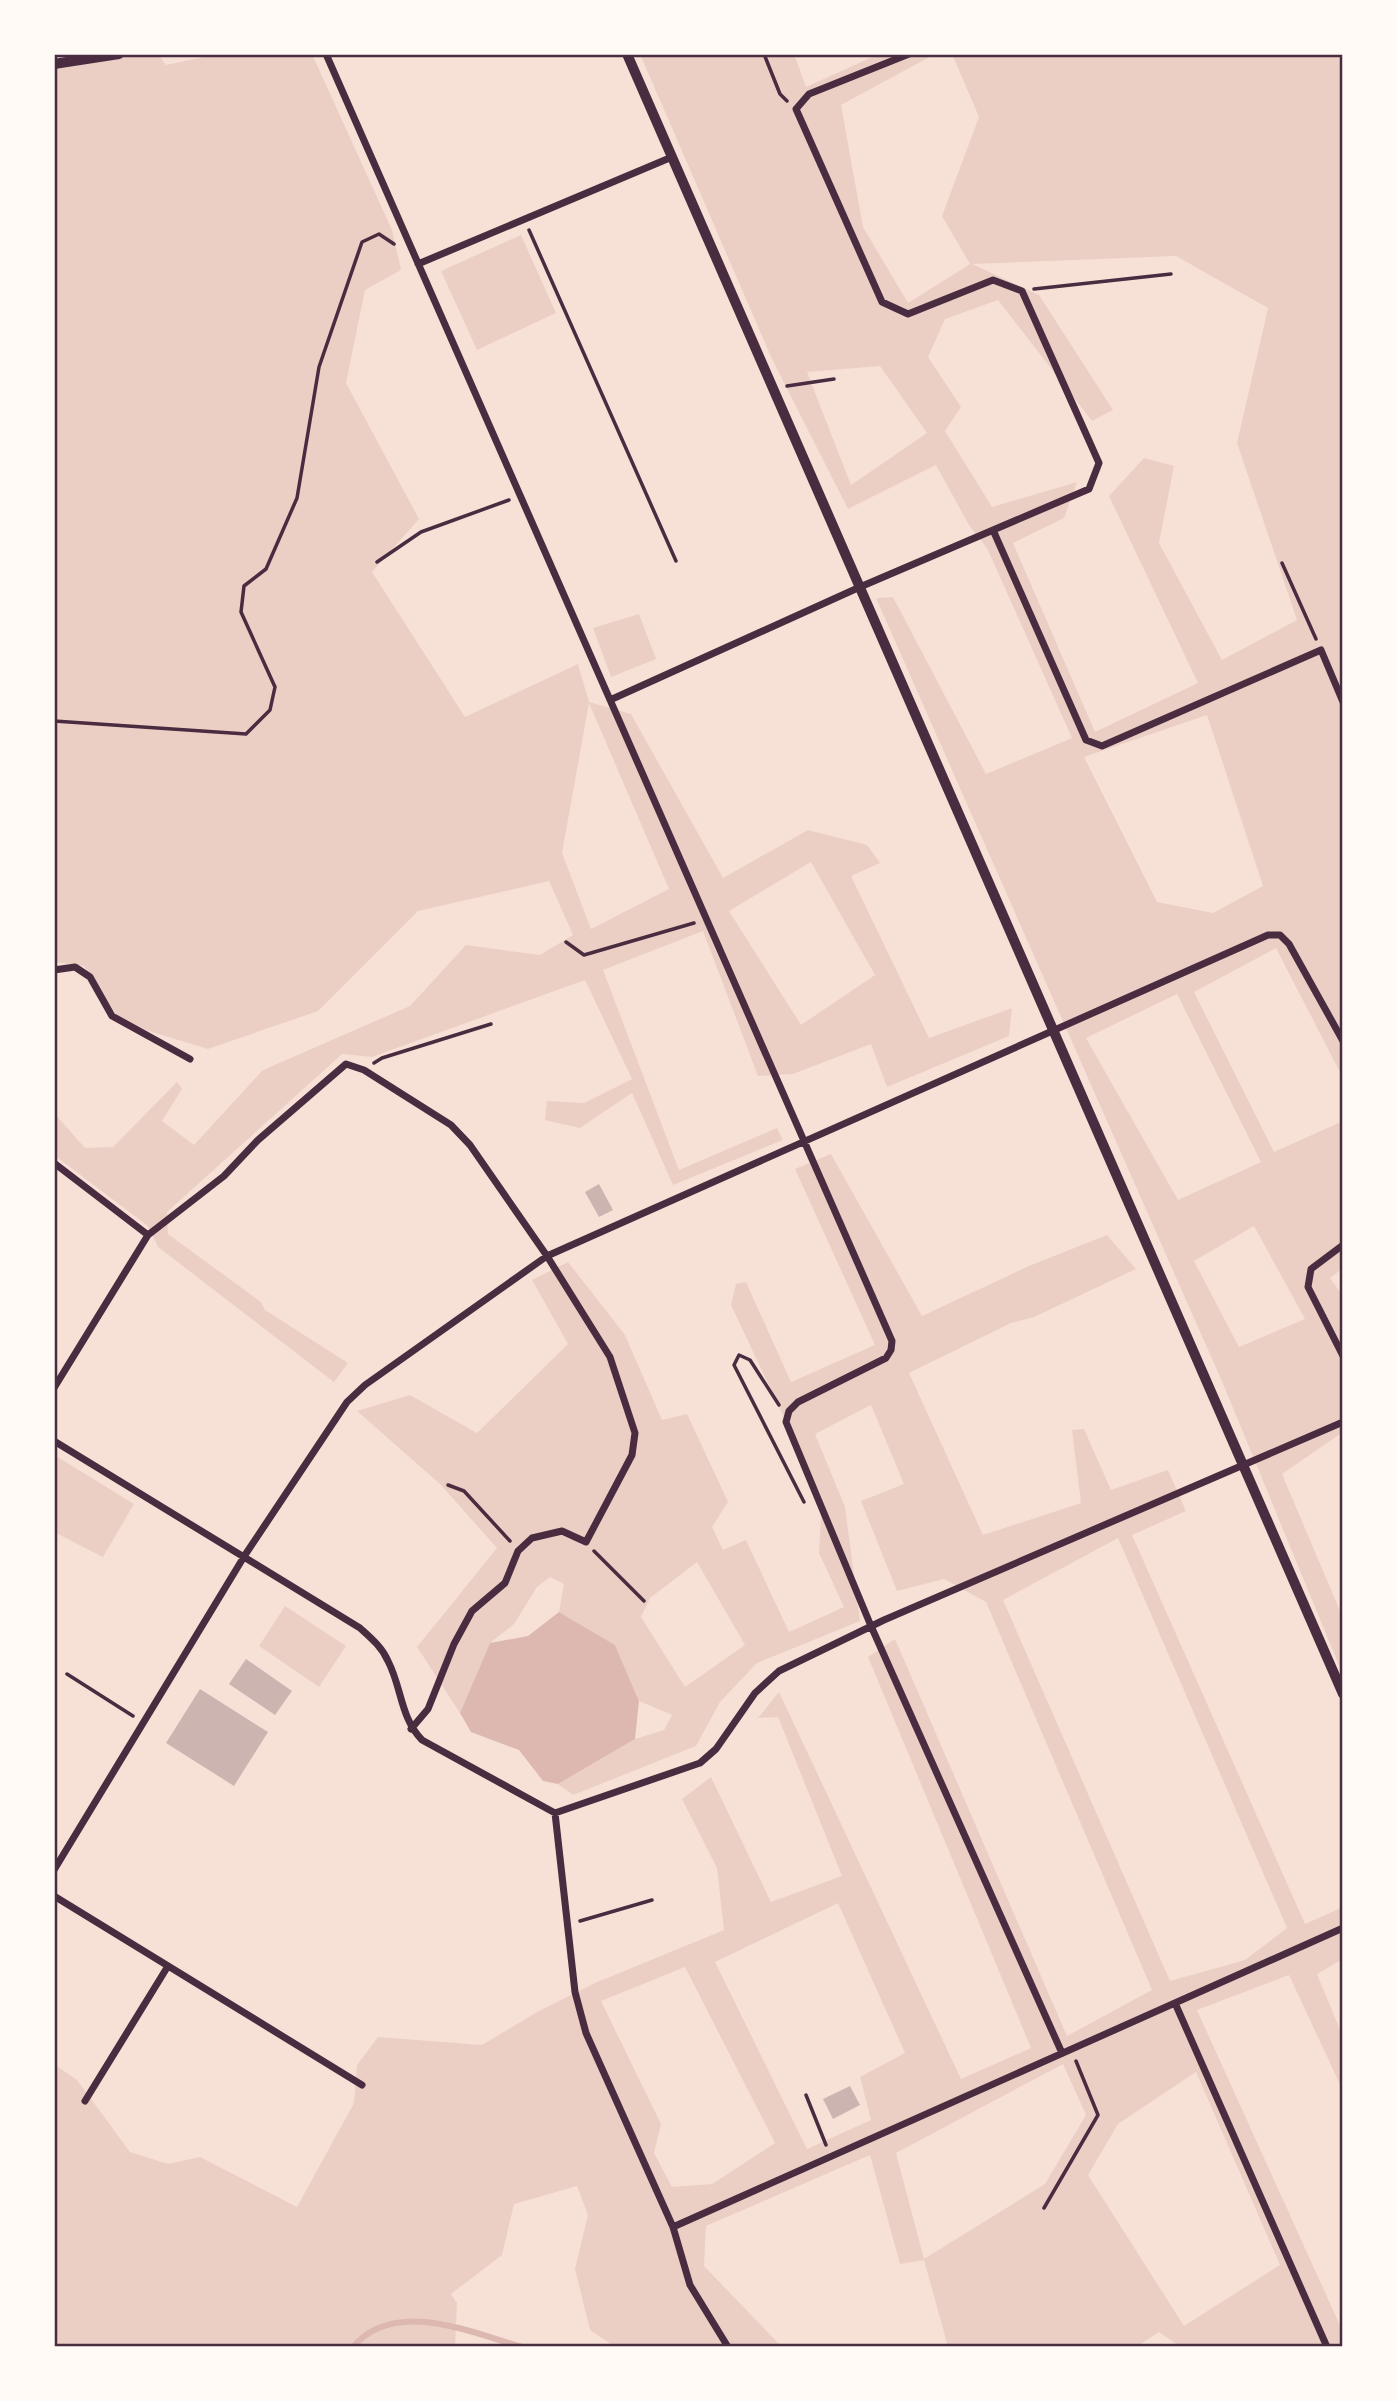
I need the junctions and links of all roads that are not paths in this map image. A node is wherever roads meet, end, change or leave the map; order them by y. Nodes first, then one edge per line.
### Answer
1 (119, 54) edge
2 (326, 54) edge
3 (627, 54) edge
4 (908, 54) edge
5 (54, 64) edge
6 (673, 158) junction
7 (418, 264) junction
8 (993, 530) junction
9 (860, 587) junction
10 (610, 700) junction
11 (1343, 702) edge
12 (54, 970) edge
13 (1053, 1030) junction
14 (1343, 1041) edge
15 (190, 1059) dead end
16 (804, 1143) junction
17 (54, 1163) edge
18 (148, 1235) junction
19 (1343, 1245) edge
20 (547, 1256) junction
21 (1343, 1356) edge
22 (54, 1388) edge
23 (1343, 1422) edge
24 (54, 1441) edge
25 (1242, 1464) junction
26 (245, 1555) junction
27 (871, 1626) junction
28 (1343, 1694) edge
29 (411, 1729) junction
30 (555, 1813) junction
31 (54, 1870) edge
32 (54, 1896) edge
33 (1343, 1928) edge
34 (168, 1966) junction
35 (1175, 2003) junction
36 (1062, 2053) junction
37 (362, 2085) dead end
38 (85, 2101) dead end
39 (673, 2227) junction
40 (728, 2347) edge
41 (1327, 2347) edge

1 - 5 street
2 - 7 street
3 - 6 street
4 - 8 street
6 - 7 street
6 - 9 street
7 - 10 street
8 - 9 street
8 - 11 street
9 - 10 street
9 - 13 street
10 - 16 street
12 - 15 street
13 - 14 street
13 - 16 street
13 - 25 street
16 - 20 street
16 - 27 street
17 - 18 street
18 - 20 street
18 - 22 street
19 - 21 street
20 - 26 street
20 - 29 street
23 - 25 street
24 - 26 street
25 - 27 street
25 - 28 street
26 - 29 street
26 - 31 street
27 - 30 street
27 - 36 street
29 - 30 street
30 - 39 street
32 - 34 street
33 - 35 street
34 - 37 street
34 - 38 street
35 - 36 street
35 - 41 street
36 - 39 street
39 - 40 street

